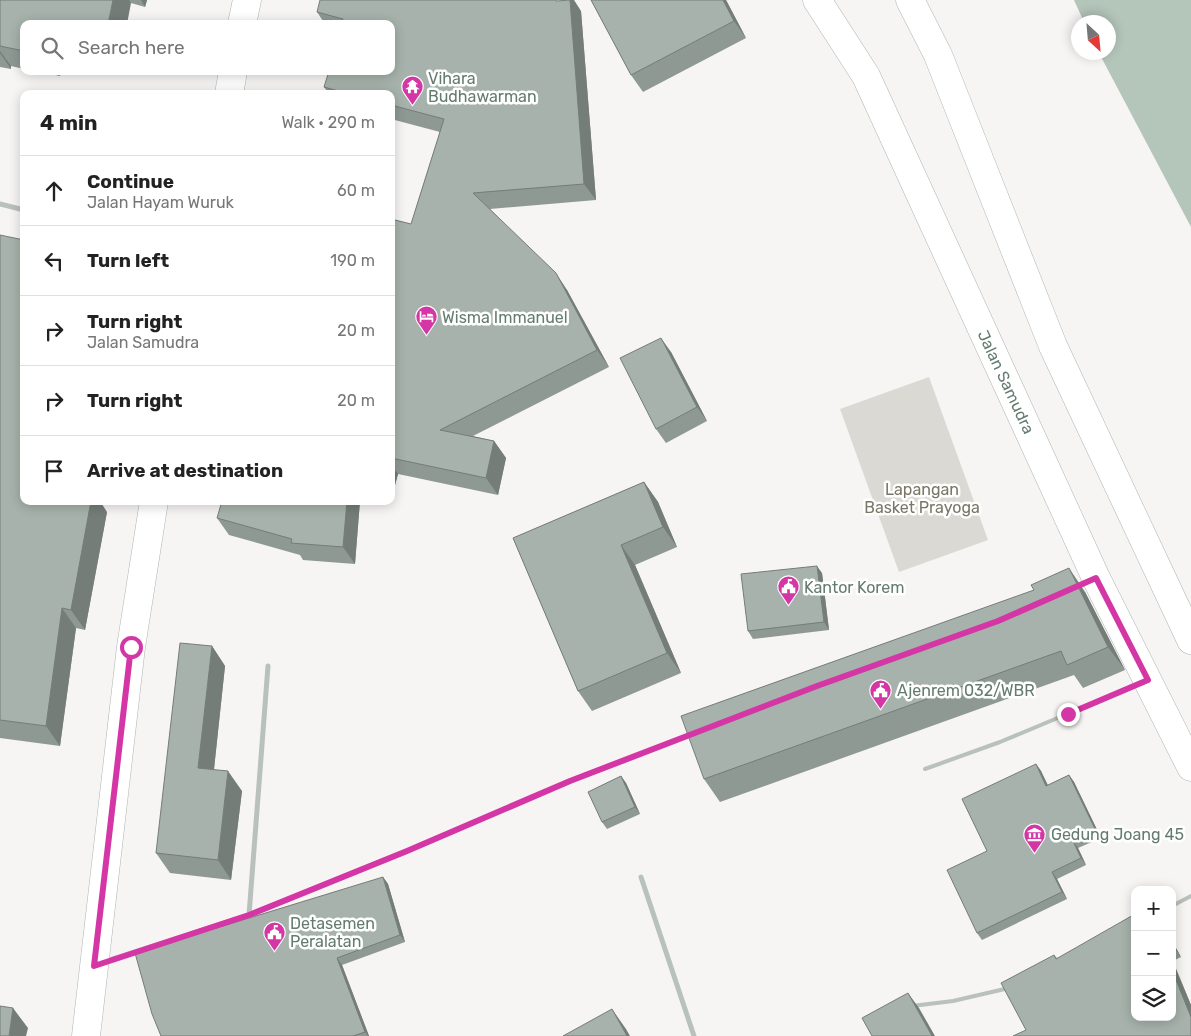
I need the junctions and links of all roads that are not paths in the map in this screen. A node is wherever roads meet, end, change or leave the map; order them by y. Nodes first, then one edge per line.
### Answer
1 (247, 0) edge
2 (818, 0) edge
3 (910, 0) edge
4 (243, 20) edge
5 (232, 75) edge
6 (230, 90) edge
7 (0, 204) edge
8 (20, 209) edge
9 (153, 505) edge
10 (1191, 640) edge
11 (268, 666) dead end
12 (1148, 680) junction
13 (698, 732) edge
14 (1191, 767) edge
15 (926, 769) dead end
16 (641, 877) dead end
17 (1191, 896) edge
18 (1176, 904) edge
19 (249, 915) junction
20 (94, 966) junction
21 (1015, 986) edge
22 (908, 1006) edge
23 (86, 1036) edge
24 (694, 1036) edge

1 - 4 main road
2 - 12 main road, Jalan Samudra
3 - 10 main road
5 - 6 main road
7 - 8 street
9 - 20 main road
11 - 19 street
12 - 14 main road, Jalan Samudra
12 - 15 lane
13 - 19 street
16 - 24 street
17 - 18 lane
19 - 20 street
20 - 23 main road
21 - 22 lane

